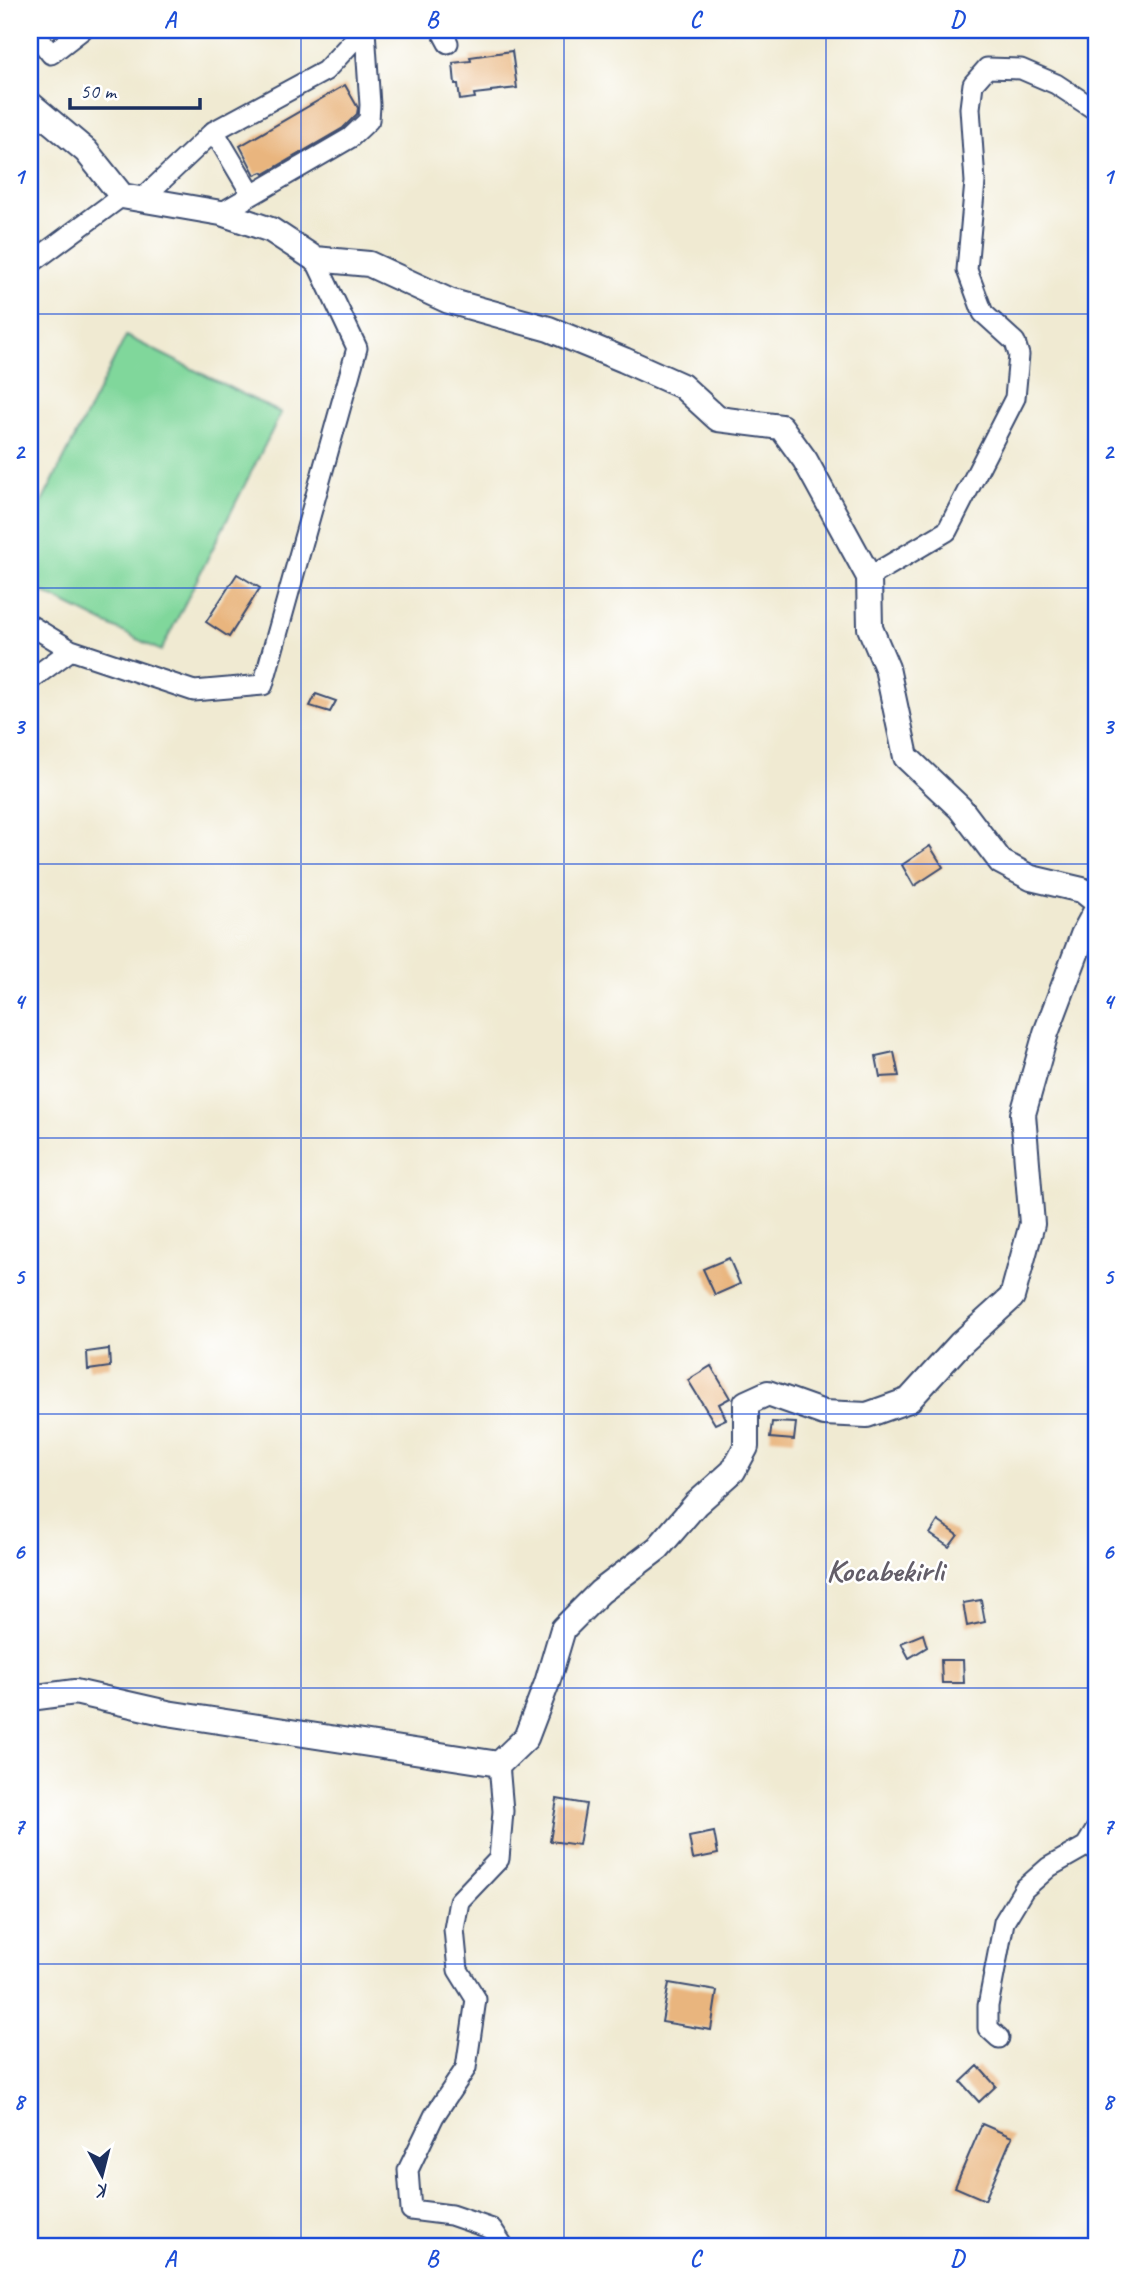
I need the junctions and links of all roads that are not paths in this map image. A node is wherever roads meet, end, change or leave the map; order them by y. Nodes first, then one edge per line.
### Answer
1 (32, 30) edge
2 (82, 30) edge
3 (364, 30) edge
4 (30, 104) edge
5 (1097, 111) edge
6 (214, 131) junction
7 (252, 195) junction
8 (133, 197) junction
9 (221, 213) junction
10 (315, 259) junction
11 (30, 264) edge
12 (869, 577) junction
13 (30, 625) edge
14 (71, 650) junction
15 (30, 680) edge
16 (1097, 902) edge
17 (1097, 909) edge
18 (30, 1698) edge
19 (499, 1765) junction
20 (1097, 1828) edge
21 (999, 2038) dead end
22 (504, 2247) edge

1 - 2 street
3 - 6 street
3 - 7 street
4 - 8 street
5 - 12 street
6 - 7 street
6 - 8 street
7 - 9 street
8 - 9 street
8 - 11 street
9 - 10 street
10 - 12 street
10 - 14 street
12 - 16 street
13 - 14 street
14 - 15 street
17 - 19 street
18 - 19 street
19 - 22 street
20 - 21 street

